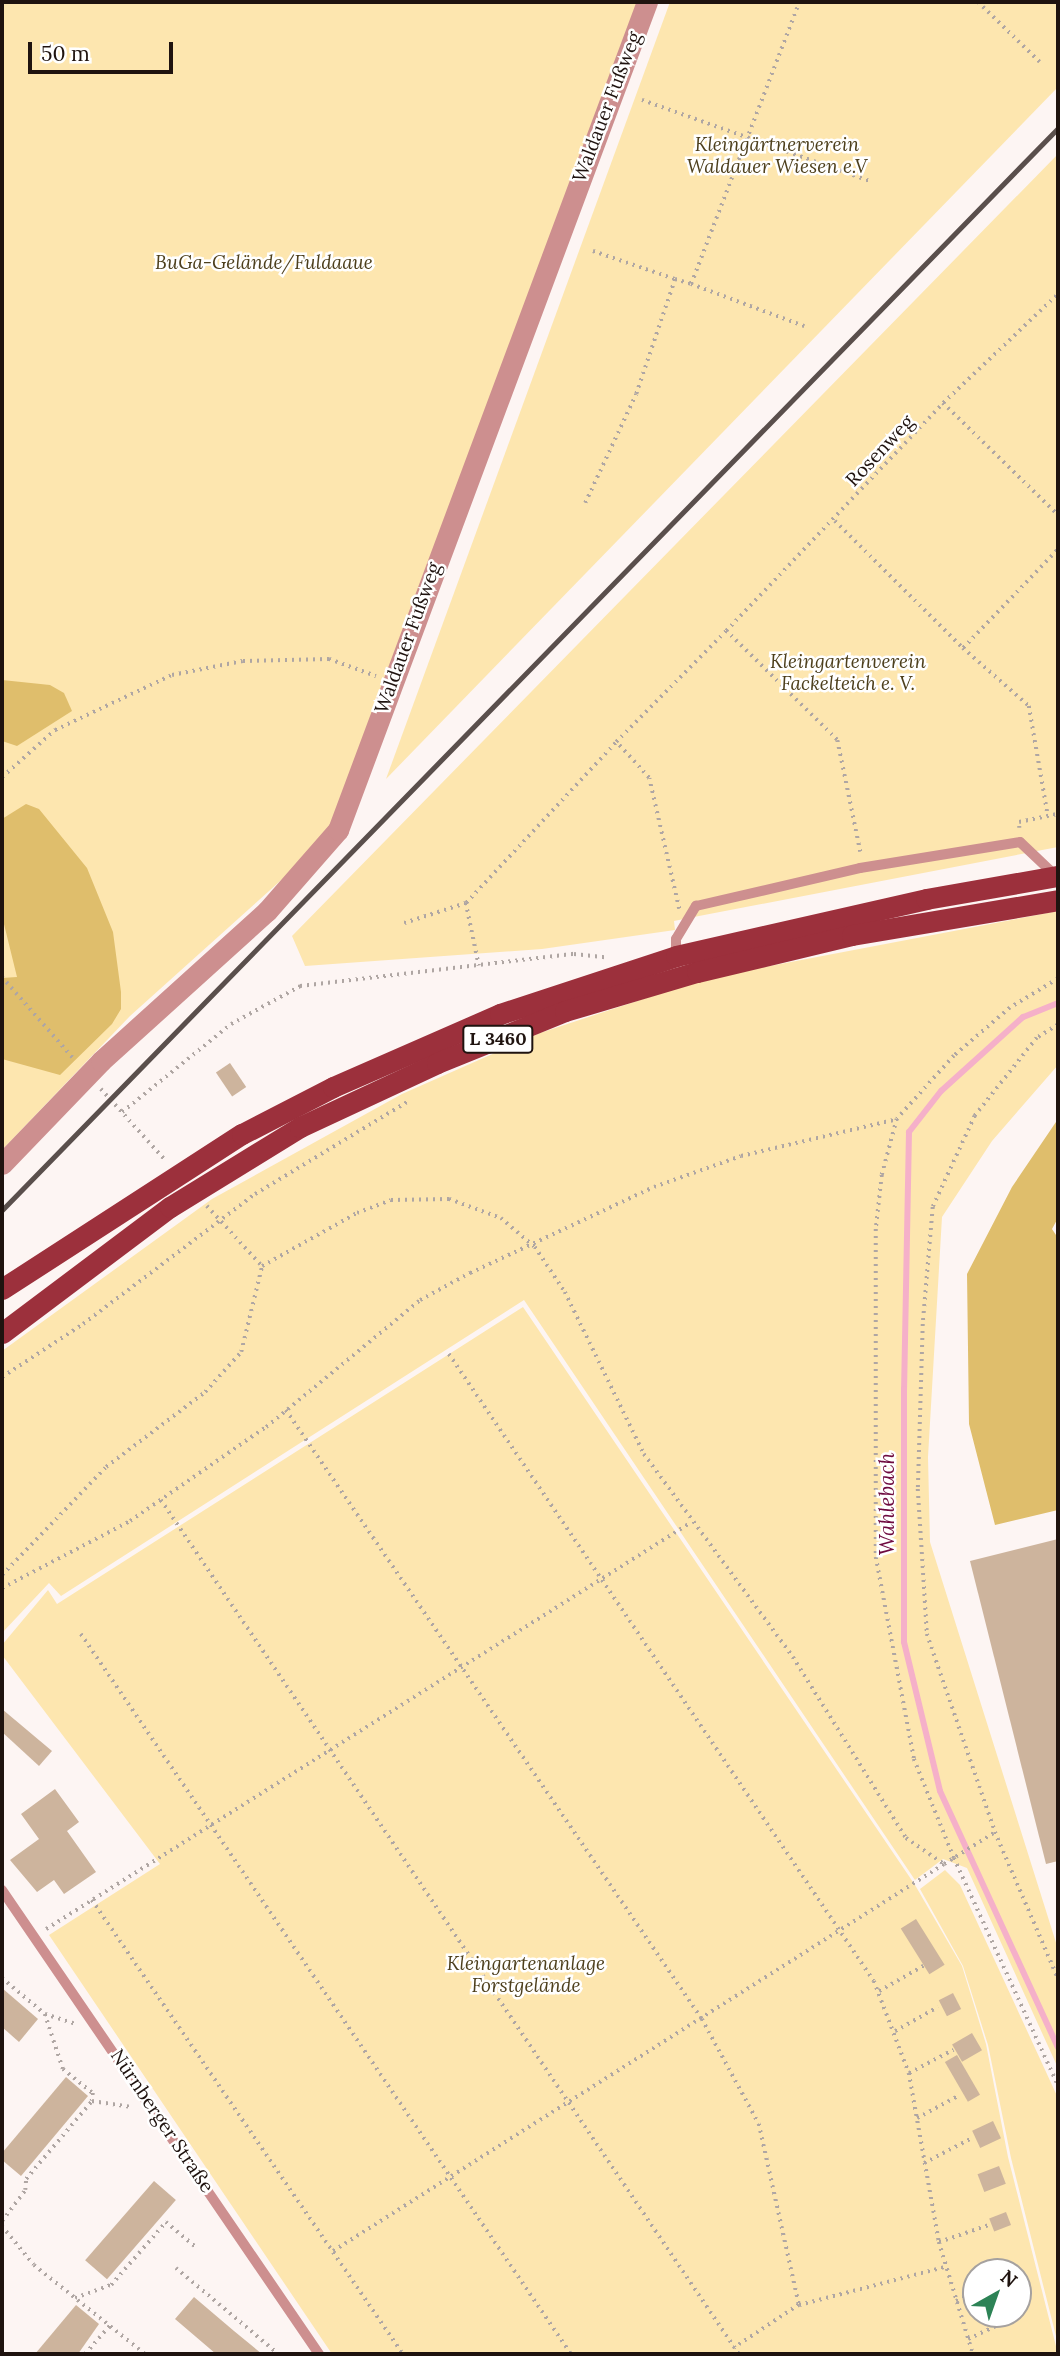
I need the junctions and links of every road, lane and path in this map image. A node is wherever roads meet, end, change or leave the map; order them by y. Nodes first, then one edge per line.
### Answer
1 (647, 2) edge
2 (799, 2) edge
3 (978, 2) edge
4 (1040, 62) dead end
5 (642, 100) dead end
6 (745, 133) junction
7 (870, 181) dead end
8 (593, 251) dead end
9 (675, 279) junction
10 (691, 284) junction
11 (1058, 295) edge
12 (804, 326) dead end
13 (943, 403) junction
14 (585, 503) dead end
15 (1058, 515) edge
16 (835, 521) junction
17 (1058, 549) edge
18 (726, 631) junction
19 (963, 648) junction
20 (391, 682) junction
21 (616, 742) junction
22 (2, 777) edge
23 (1058, 814) edge
24 (1048, 816) junction
25 (1020, 842) junction
26 (860, 867) junction
27 (1058, 876) edge
28 (1058, 900) edge
29 (466, 903) junction
30 (690, 915) junction
31 (404, 923) dead end
32 (676, 956) junction
33 (479, 966) dead end
34 (2, 977) edge
35 (1058, 979) edge
36 (279, 994) dead end
37 (1058, 1025) edge
38 (77, 1062) dead end
39 (95, 1082) dead end
40 (419, 1095) dead end
41 (122, 1112) junction
42 (897, 1119) junction
43 (2, 1164) edge
44 (175, 1170) dead end
45 (201, 1200) dead end
46 (535, 1247) junction
47 (262, 1266) junction
48 (2, 1289) edge
49 (2, 1333) edge
50 (449, 1354) dead end
51 (2, 1377) edge
52 (286, 1410) junction
53 (161, 1500) junction
54 (690, 1523) junction
55 (2, 1575) edge
56 (602, 1578) junction
57 (2, 1588) edge
58 (81, 1634) dead end
59 (460, 1668) junction
60 (328, 1747) junction
61 (212, 1823) junction
62 (995, 1832) junction
63 (954, 1858) junction
64 (944, 1864) junction
65 (2, 1890) edge
66 (92, 1900) junction
67 (843, 1931) junction
68 (35, 1937) junction
69 (923, 1966) dead end
70 (2, 1978) edge
71 (1058, 1978) edge
72 (878, 1992) junction
73 (939, 2007) dead end
74 (702, 2019) junction
75 (895, 2031) junction
76 (953, 2050) dead end
77 (909, 2073) junction
78 (1058, 2085) edge
79 (958, 2096) dead end
80 (92, 2101) junction
81 (567, 2101) junction
82 (153, 2106) junction
83 (917, 2118) junction
84 (972, 2138) dead end
85 (924, 2163) junction
86 (451, 2176) junction
87 (989, 2225) dead end
88 (2, 2226) edge
89 (939, 2242) junction
90 (195, 2246) dead end
91 (333, 2251) junction
92 (945, 2267) junction
93 (176, 2268) dead end
94 (75, 2298) junction
95 (962, 2298) edge
96 (956, 2301) junction
97 (799, 2305) junction
98 (110, 2325) junction
99 (991, 2328) edge
100 (968, 2339) junction
101 (734, 2348) junction
102 (276, 2352) dead end
103 (85, 2354) edge
104 (145, 2354) edge
105 (319, 2354) edge
106 (403, 2354) edge
107 (570, 2354) edge
108 (739, 2354) edge
109 (973, 2354) edge

1 - 20 street, Waldauer Fußweg
2 - 6 path
3 - 4 path
5 - 6 path
6 - 7 path
6 - 10 path
8 - 9 path
9 - 10 path
9 - 14 path
10 - 12 path
11 - 13 path, Rosenweg
13 - 15 path
13 - 16 path, Rosenweg
16 - 18 path, Rosenweg
16 - 19 path
17 - 19 path
18 - 21 path, Rosenweg
18 - 26 path
19 - 24 path
20 - 22 path
20 - 43 street, Waldauer Fußweg
21 - 29 path, Rosenweg
21 - 30 path
23 - 24 path
24 - 25 path
25 - 26 lane
25 - 27 lane
26 - 30 lane
27 - 32 main road, L 3460
28 - 49 main road, L 3460
29 - 31 path, Rosenweg
29 - 33 path
30 - 32 lane
32 - 48 main road, L 3460
34 - 38 path
35 - 42 path
36 - 41 path
37 - 62 path
39 - 41 path
40 - 51 path
41 - 44 path
42 - 46 path
42 - 63 path
45 - 47 path
46 - 47 path
46 - 52 path
46 - 54 path
47 - 55 path
50 - 56 path
52 - 53 path
52 - 59 path
53 - 57 path
53 - 60 path
54 - 56 path
54 - 64 path
56 - 59 path
56 - 67 path
58 - 61 path
59 - 60 path
59 - 74 path
60 - 61 path
60 - 81 path
61 - 66 path
61 - 86 path
62 - 63 path
62 - 71 path
63 - 64 path
63 - 78 path
64 - 67 path
65 - 68 lane, Nürnberger Straße
66 - 68 path
66 - 91 path
67 - 72 path
67 - 74 path
68 - 82 lane, Nürnberger Straße
69 - 72 path
70 - 80 path
72 - 75 path
73 - 75 path
74 - 81 path
74 - 97 path
75 - 77 path
76 - 77 path
77 - 83 path
79 - 83 path
80 - 82 path
80 - 88 path
81 - 86 path
81 - 101 path
82 - 105 lane, Nürnberger Straße
83 - 85 path
84 - 85 path
85 - 89 path
86 - 91 path
86 - 107 path
87 - 89 path
88 - 94 path
89 - 92 path
90 - 94 path
91 - 106 path
92 - 96 path
92 - 97 path
93 - 102 path
94 - 98 path
95 - 96 path
96 - 100 path
97 - 101 path
98 - 103 path
98 - 104 path
99 - 100 path
100 - 109 path
101 - 108 path

